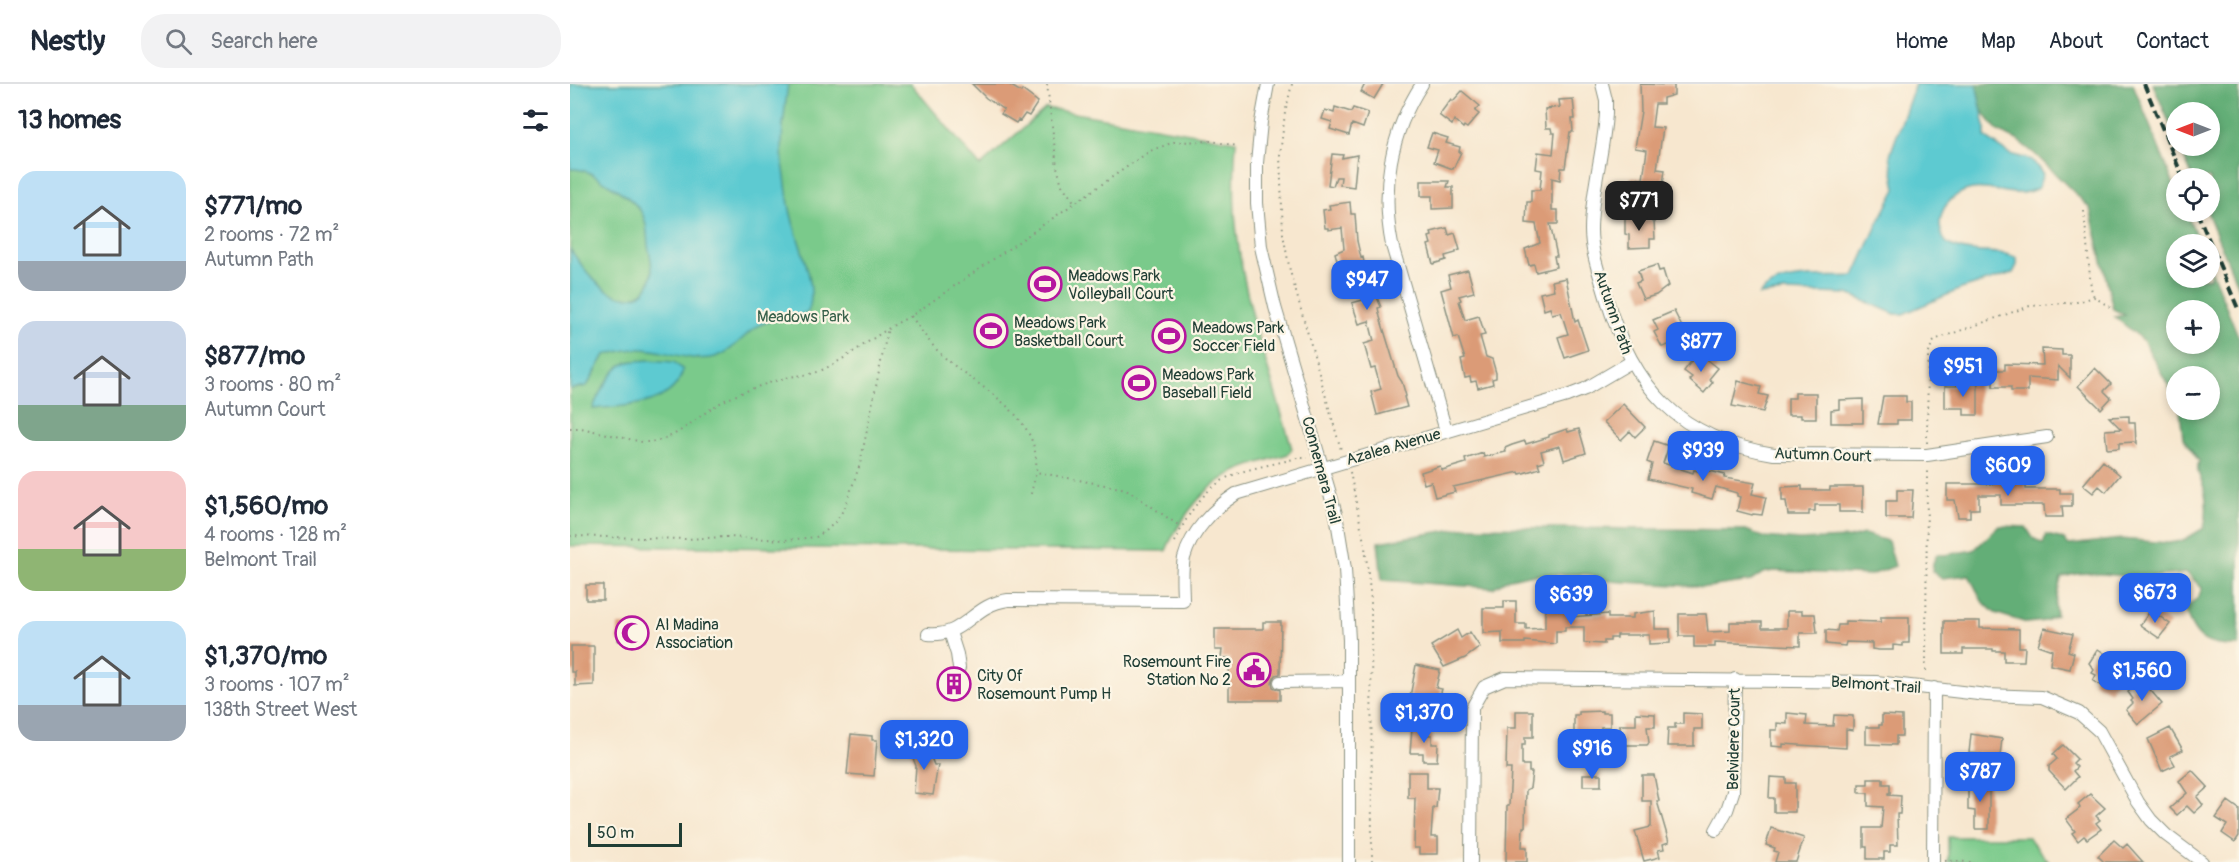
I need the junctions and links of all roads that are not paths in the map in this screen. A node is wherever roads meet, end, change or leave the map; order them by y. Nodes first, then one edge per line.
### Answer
1 (1268, 84) edge
2 (1422, 84) edge
3 (1602, 84) edge
4 (1631, 362) junction
5 (1446, 430) junction
6 (2047, 437) dead end
7 (1323, 467) junction
8 (950, 632) junction
9 (928, 634) dead end
10 (958, 668) dead end
11 (1734, 679) junction
12 (1349, 681) junction
13 (1280, 682) dead end
14 (1934, 688) junction
15 (1716, 830) dead end
16 (1349, 862) edge
17 (1471, 862) edge
18 (1933, 862) edge
19 (2202, 862) edge

1 - 7 street, Connemara Trail
2 - 5 street
3 - 4 street, Autumn Path
4 - 5 street, Azalea Avenue
4 - 6 street, Autumn Court
5 - 7 street, Azalea Avenue
7 - 8 street, Azalea Avenue
7 - 12 street, Connemara Trail
8 - 9 street
8 - 10 street
11 - 14 street, Belmont Trail
11 - 15 street, Belvidere Court
11 - 17 street, Belmont Trail
12 - 13 street
12 - 16 street, Connemara Trail
14 - 18 street
14 - 19 street, Belmont Trail

